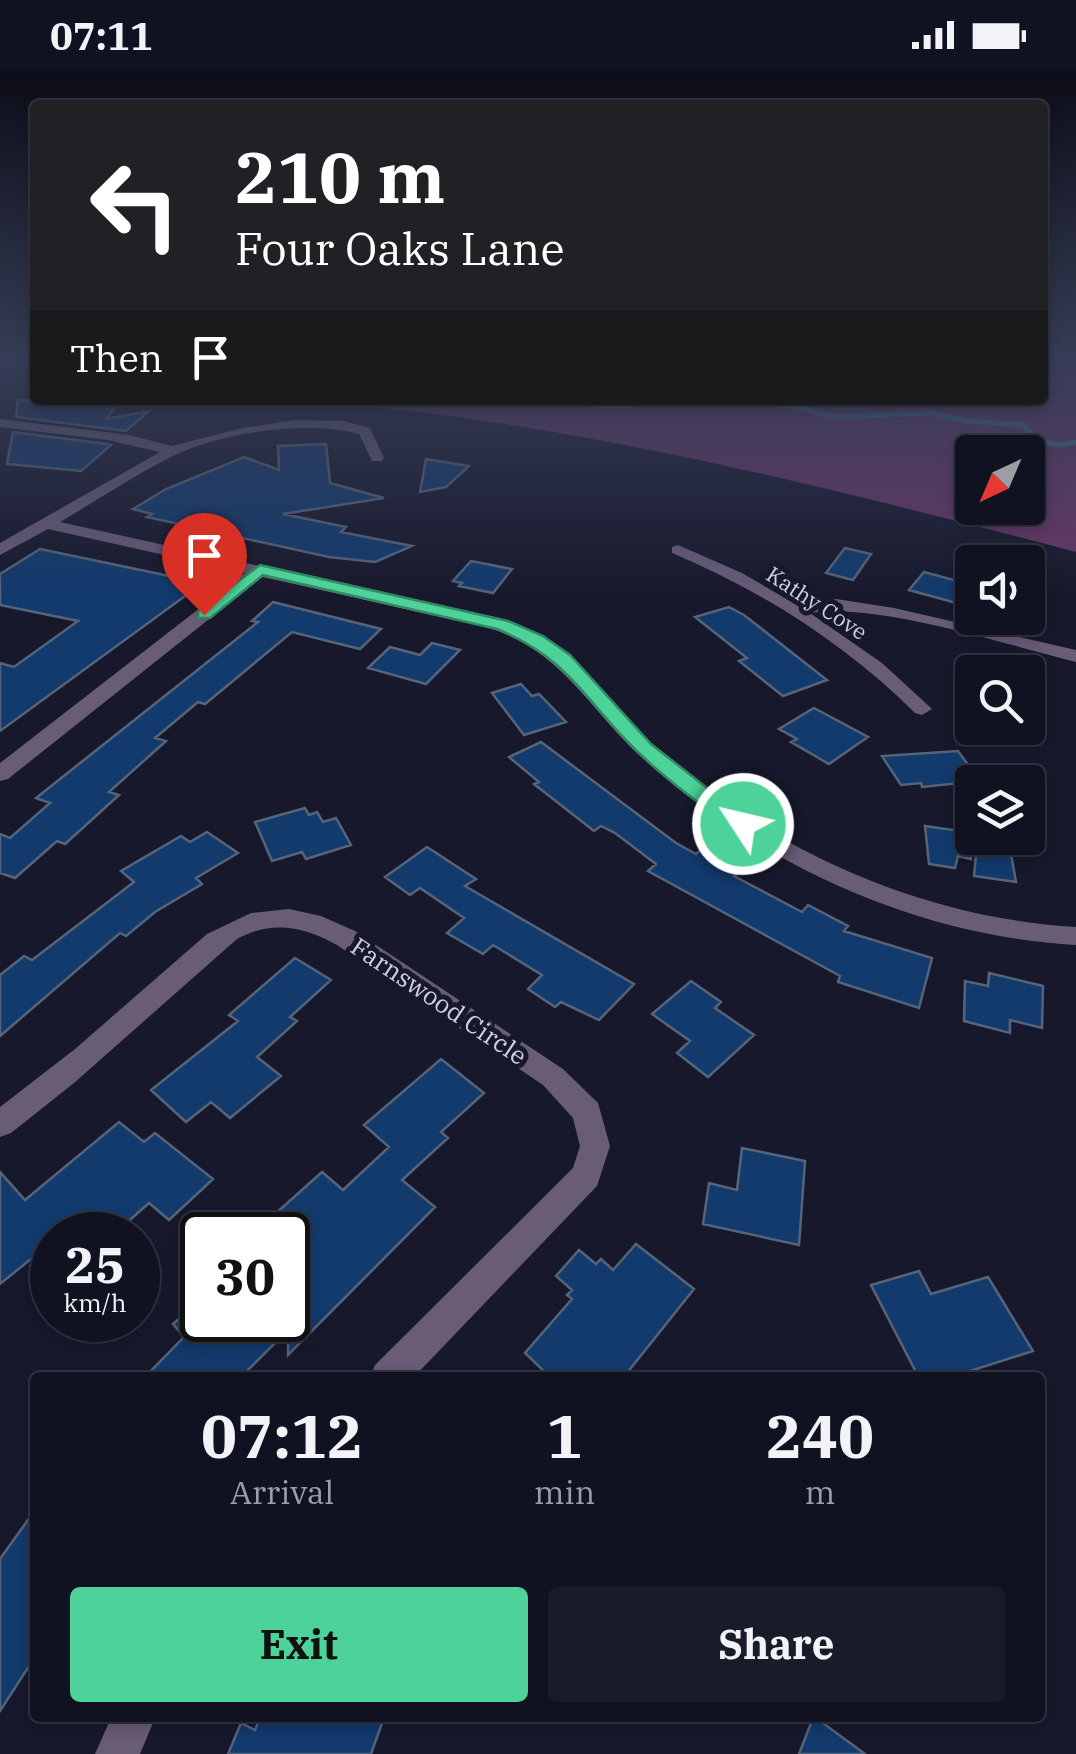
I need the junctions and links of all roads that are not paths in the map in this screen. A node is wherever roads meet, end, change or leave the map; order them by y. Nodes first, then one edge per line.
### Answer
1 (142, 440) edge
2 (215, 440) edge
3 (369, 440) edge
4 (172, 451) junction
5 (377, 458) dead end
6 (43, 524) junction
7 (0, 550) edge
8 (678, 550) dead end
9 (260, 570) junction
10 (789, 610) junction
11 (1076, 656) edge
12 (922, 708) dead end
13 (0, 774) edge
14 (1076, 936) edge
15 (0, 1124) edge
16 (394, 1372) edge
17 (131, 1722) edge
18 (117, 1754) edge

1 - 4 street
2 - 4 street
3 - 5 street
4 - 6 street
6 - 7 street
6 - 9 street
8 - 10 street, Kathy Cove
9 - 13 street
9 - 14 street
10 - 11 street
10 - 12 street, Kathy Cove
15 - 16 street, Farnswood Circle
17 - 18 street

